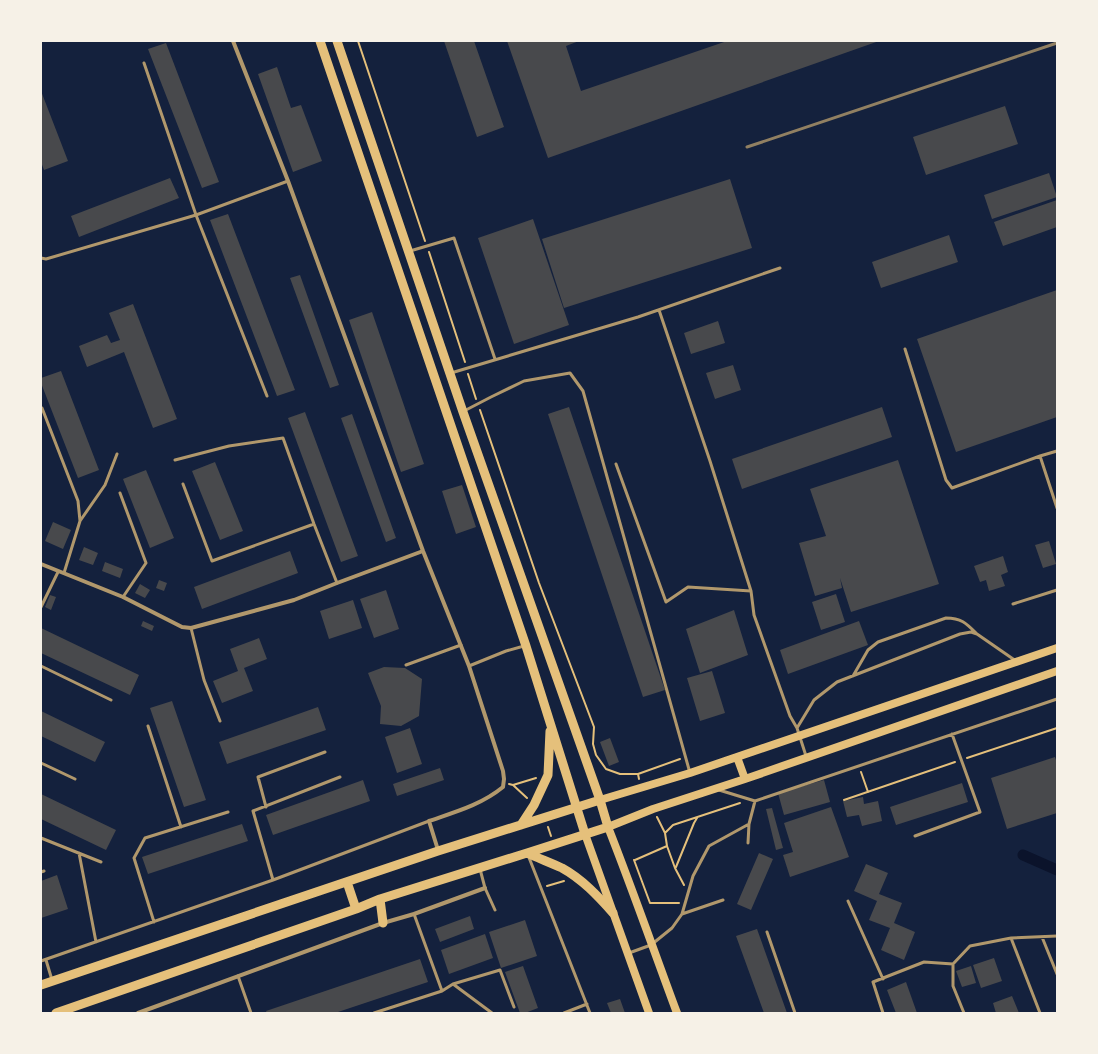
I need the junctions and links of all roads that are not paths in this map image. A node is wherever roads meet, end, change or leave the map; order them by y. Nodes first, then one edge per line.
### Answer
1 (233, 41) edge
2 (320, 41) edge
3 (337, 41) edge
4 (144, 63) dead end
5 (288, 181) junction
6 (196, 215) junction
7 (409, 252) junction
8 (41, 258) edge
9 (780, 268) dead end
10 (659, 310) junction
11 (905, 349) dead end
12 (495, 360) junction
13 (450, 373) junction
14 (267, 396) dead end
15 (42, 408) edge
16 (463, 412) junction
17 (1057, 451) edge
18 (117, 454) dead end
19 (1040, 456) junction
20 (175, 460) dead end
21 (616, 464) dead end
22 (183, 484) dead end
23 (120, 493) dead end
24 (1057, 508) edge
25 (80, 521) junction
26 (314, 524) junction
27 (423, 551) junction
28 (41, 564) edge
29 (58, 572) junction
30 (64, 573) junction
31 (337, 582) junction
32 (1057, 590) edge
33 (751, 591) junction
34 (123, 598) junction
35 (1012, 604) dead end
36 (41, 607) edge
37 (191, 628) junction
38 (977, 634) junction
39 (461, 645) junction
40 (526, 646) junction
41 (1057, 648) edge
42 (1016, 662) junction
43 (406, 665) dead end
44 (41, 666) edge
45 (470, 666) junction
46 (1057, 671) edge
47 (853, 676) junction
48 (1057, 699) edge
49 (111, 700) dead end
50 (220, 721) dead end
51 (550, 723) junction
52 (148, 726) dead end
53 (798, 732) junction
54 (952, 734) junction
55 (325, 752) dead end
56 (737, 757) junction
57 (807, 758) junction
58 (41, 763) edge
59 (690, 773) junction
60 (340, 777) dead end
61 (75, 779) dead end
62 (745, 779) junction
63 (715, 789) junction
64 (600, 800) junction
65 (755, 801) junction
66 (266, 807) junction
67 (577, 807) junction
68 (228, 812) dead end
69 (429, 821) junction
70 (748, 824) junction
71 (520, 825) junction
72 (181, 827) junction
73 (608, 827) junction
74 (585, 834) junction
75 (915, 836) dead end
76 (41, 838) edge
77 (748, 843) dead end
78 (438, 851) junction
79 (79, 854) junction
80 (527, 854) junction
81 (101, 862) dead end
82 (479, 868) junction
83 (273, 880) junction
84 (347, 882) junction
85 (485, 888) junction
86 (380, 899) junction
87 (723, 900) dead end
88 (848, 901) dead end
89 (356, 909) junction
90 (495, 910) dead end
91 (613, 913) junction
92 (414, 914) junction
93 (682, 914) junction
94 (154, 922) junction
95 (383, 923) junction
96 (767, 932) dead end
97 (1057, 936) edge
98 (1042, 937) junction
99 (1011, 938) junction
100 (96, 942) junction
101 (651, 945) junction
102 (628, 954) junction
103 (46, 960) junction
104 (41, 961) edge
105 (953, 964) junction
106 (1057, 974) edge
107 (238, 976) junction
108 (882, 979) junction
109 (53, 981) junction
110 (453, 984) junction
111 (41, 986) edge
112 (442, 990) junction
113 (587, 1004) junction
114 (514, 1007) dead end
115 (56, 1013) edge
116 (138, 1013) edge
117 (250, 1013) edge
118 (374, 1013) edge
119 (492, 1013) edge
120 (564, 1013) edge
121 (590, 1013) edge
122 (649, 1013) edge
123 (677, 1013) edge
124 (795, 1013) edge
125 (883, 1013) edge
126 (964, 1013) edge
127 (1040, 1013) edge

1 - 5 street
2 - 40 main road
3 - 7 main road
4 - 6 lane
5 - 6 lane
5 - 27 street
6 - 8 lane
6 - 14 lane
7 - 12 lane
7 - 13 main road
9 - 10 lane
10 - 12 lane
10 - 33 lane
11 - 19 lane
12 - 13 lane
13 - 16 main road
15 - 25 lane
16 - 59 lane
16 - 64 main road
17 - 19 lane
18 - 25 lane
19 - 24 lane
20 - 26 lane
21 - 33 lane
22 - 26 lane
23 - 34 lane
25 - 30 lane
26 - 31 lane
27 - 31 street
27 - 39 street
28 - 29 street
29 - 30 street
29 - 36 lane
30 - 34 street
31 - 37 street
32 - 35 lane
33 - 53 lane
34 - 37 street
37 - 50 lane
38 - 42 lane
38 - 47 lane
38 - 47 lane
39 - 43 lane
39 - 45 street
40 - 45 lane
40 - 51 main road
41 - 42 main road
42 - 53 main road
44 - 49 lane
45 - 69 street
46 - 57 main road
47 - 53 lane
48 - 54 lane
51 - 67 main road
51 - 71 main road
52 - 72 lane
53 - 56 main road
53 - 57 lane
54 - 65 lane
54 - 75 lane
55 - 66 lane
56 - 59 main road
56 - 62 main road
57 - 62 main road
58 - 61 lane
59 - 64 main road
60 - 66 lane
62 - 63 main road
63 - 65 lane
63 - 73 main road
64 - 67 main road
64 - 73 main road
65 - 70 lane
66 - 83 lane
67 - 71 main road
67 - 74 main road
68 - 72 lane
69 - 78 street
69 - 83 lane
70 - 77 lane
70 - 93 lane
71 - 78 main road
72 - 94 lane
73 - 74 main road
73 - 101 main road
74 - 80 main road
74 - 91 main road
76 - 79 lane
78 - 84 main road
79 - 81 lane
79 - 100 lane
80 - 82 main road
80 - 91 main road
80 - 113 lane
82 - 85 lane
82 - 86 main road
83 - 94 lane
84 - 89 main road
84 - 109 main road
85 - 90 lane
85 - 92 street
86 - 89 main road
86 - 95 main road
87 - 93 lane
88 - 108 lane
89 - 115 main road
91 - 102 main road
92 - 95 street
92 - 112 lane
93 - 101 lane
94 - 100 lane
95 - 107 street
96 - 124 lane
97 - 98 lane
98 - 99 lane
98 - 106 lane
99 - 105 lane
99 - 127 lane
100 - 103 lane
101 - 102 lane
101 - 123 main road
102 - 122 main road
103 - 104 lane
103 - 109 lane
105 - 108 lane
105 - 126 lane
107 - 116 street
107 - 117 lane
108 - 125 lane
109 - 111 main road
110 - 112 lane
110 - 114 lane
110 - 119 lane
112 - 118 lane
113 - 120 lane
113 - 121 lane

